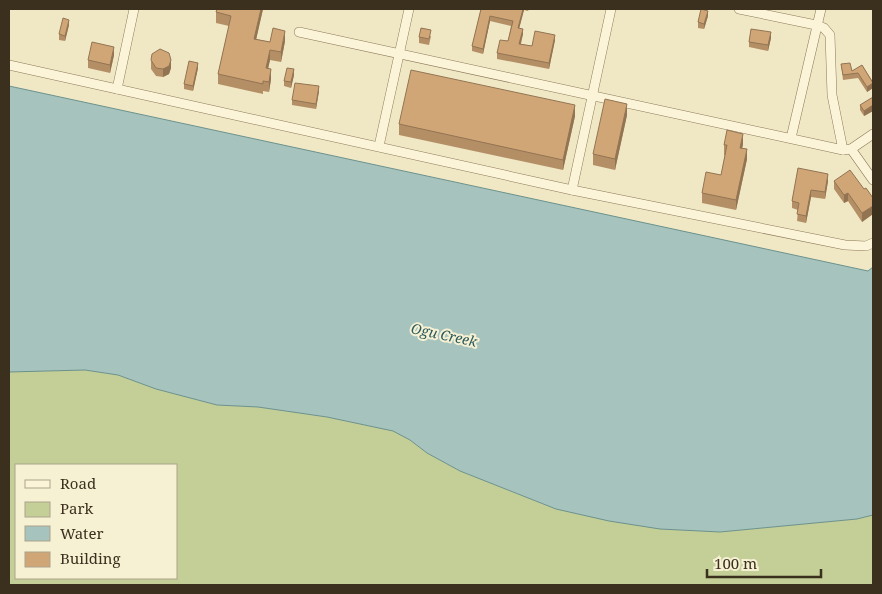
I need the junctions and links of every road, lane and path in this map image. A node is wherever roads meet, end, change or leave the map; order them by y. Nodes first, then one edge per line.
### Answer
1 (134, 9) edge
2 (409, 9) edge
3 (611, 9) edge
4 (739, 9) edge
5 (821, 9) edge
6 (816, 25) junction
7 (299, 32) dead end
8 (400, 55) junction
9 (9, 65) edge
10 (117, 89) junction
11 (591, 97) junction
12 (873, 134) edge
13 (791, 138) junction
14 (380, 146) junction
15 (847, 150) junction
16 (873, 180) edge
17 (572, 190) junction
18 (873, 243) edge

1 - 10 lane
2 - 8 lane
3 - 11 lane
4 - 6 lane
5 - 6 lane
6 - 13 lane
6 - 15 lane
7 - 8 lane
8 - 11 lane
8 - 14 lane
9 - 10 lane
10 - 14 lane
11 - 13 lane
11 - 17 lane
12 - 15 lane
13 - 15 lane
14 - 17 lane
15 - 16 lane
17 - 18 lane

